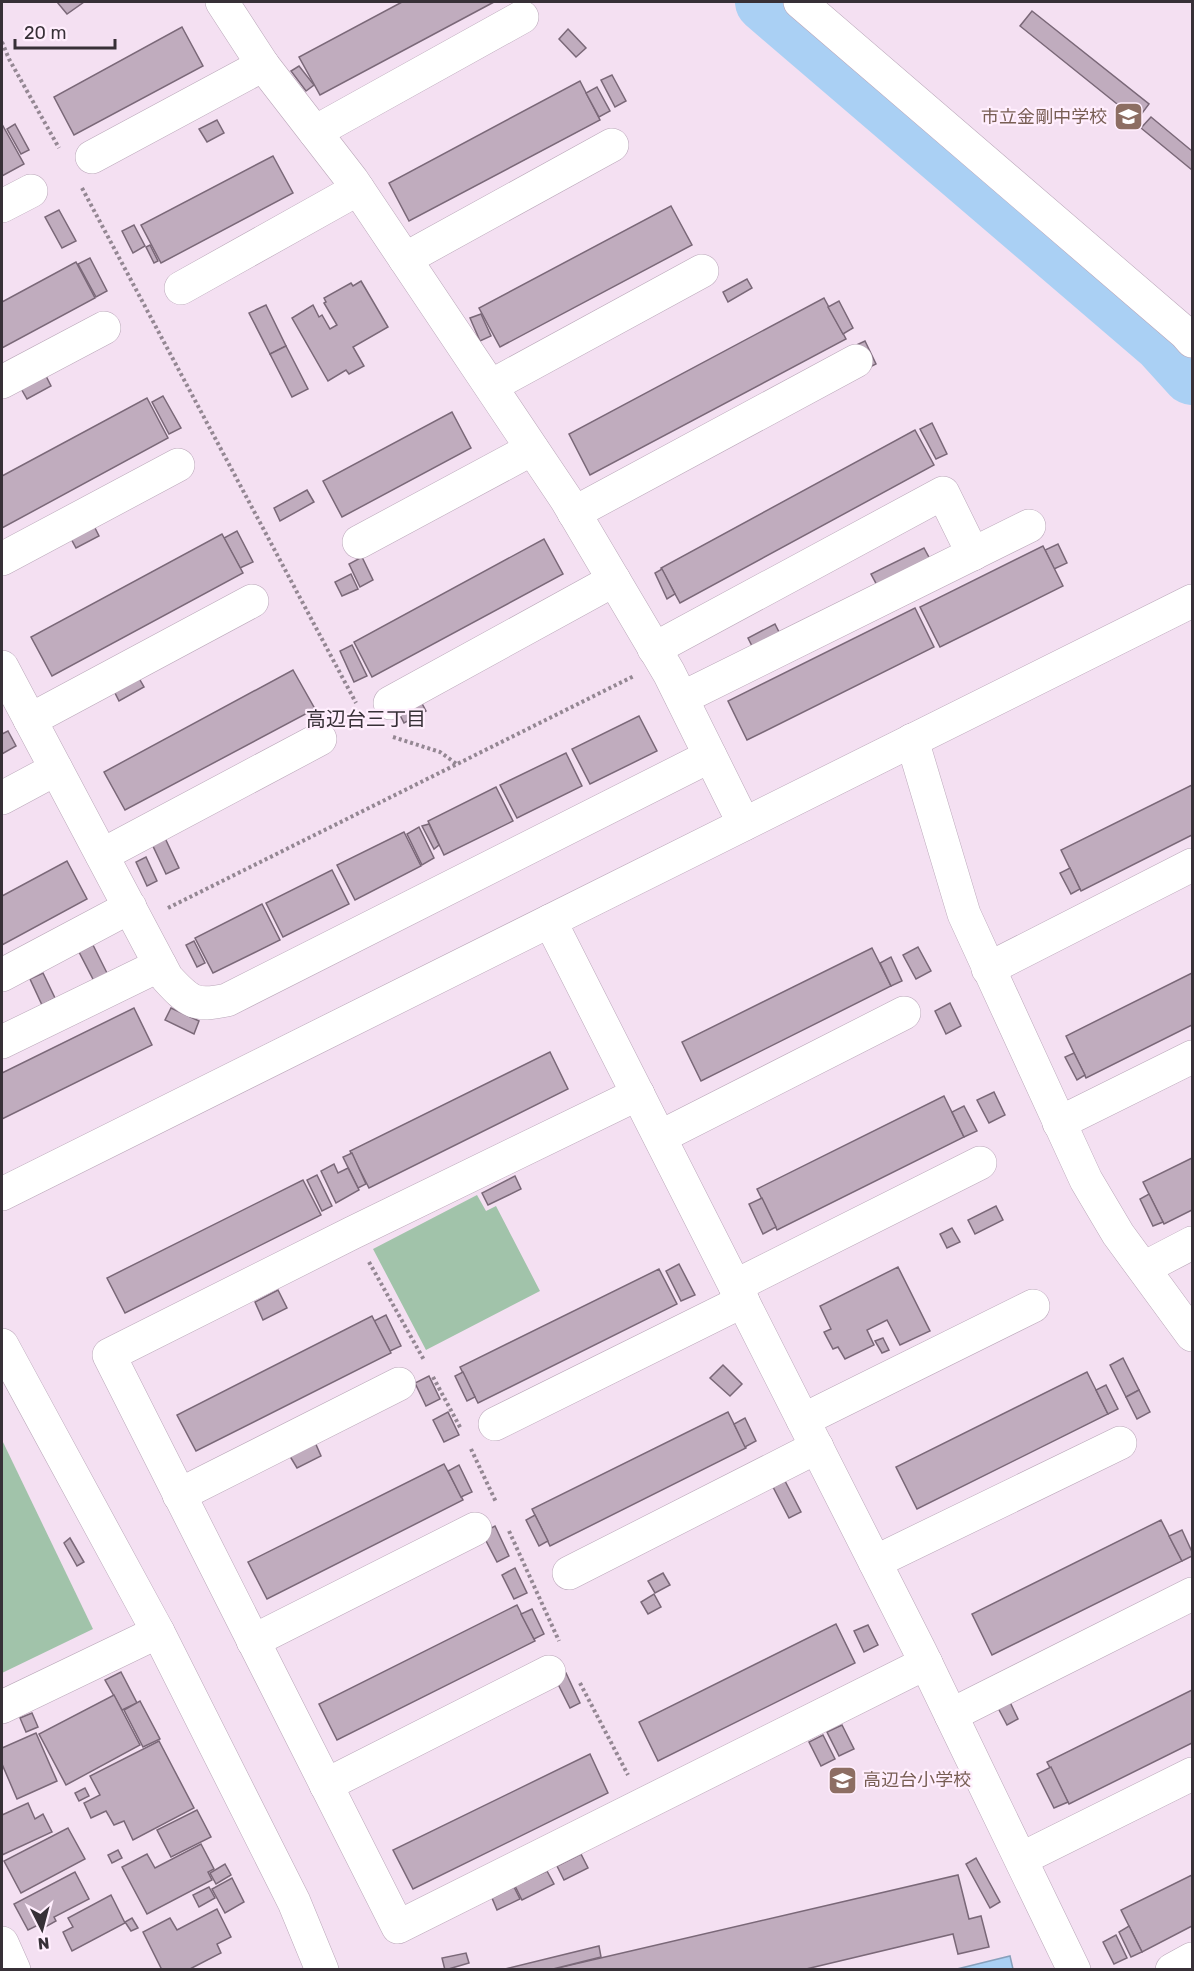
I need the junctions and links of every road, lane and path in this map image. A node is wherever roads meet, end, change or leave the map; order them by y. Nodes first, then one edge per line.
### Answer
1 (800, 2) edge
2 (226, 3) edge
3 (522, 17) dead end
4 (2, 42) edge
5 (263, 65) junction
6 (315, 132) junction
7 (612, 145) dead end
8 (79, 166) junction
9 (358, 189) junction
10 (31, 190) dead end
11 (2, 206) edge
12 (405, 259) junction
13 (702, 271) dead end
14 (181, 288) dead end
15 (104, 328) dead end
16 (1192, 341) edge
17 (856, 362) dead end
18 (2, 382) edge
19 (491, 386) junction
20 (532, 449) junction
21 (178, 465) dead end
22 (574, 513) junction
23 (1029, 526) dead end
24 (359, 542) dead end
25 (973, 554) junction
26 (2, 559) edge
27 (614, 580) junction
28 (252, 601) dead end
29 (1192, 601) edge
30 (658, 656) junction
31 (2, 667) edge
32 (682, 698) junction
33 (390, 703) joint
34 (30, 720) junction
35 (387, 735) dead end
36 (320, 739) dead end
37 (912, 740) junction
38 (710, 756) junction
39 (458, 765) junction
40 (56, 769) junction
41 (2, 798) edge
42 (744, 824) junction
43 (102, 855) junction
44 (1192, 865) edge
45 (133, 915) junction
46 (550, 921) junction
47 (160, 965) junction
48 (988, 969) junction
49 (2, 975) edge
50 (904, 1013) dead end
51 (2, 1042) edge
52 (1192, 1057) edge
53 (638, 1095) junction
54 (1059, 1123) junction
55 (660, 1137) junction
56 (980, 1163) dead end
57 (2, 1194) edge
58 (1192, 1244) edge
59 (1143, 1268) junction
60 (739, 1294) junction
61 (1033, 1306) dead end
62 (1192, 1335) edge
63 (2, 1345) edge
64 (399, 1384) dead end
65 (495, 1424) dead end
66 (810, 1433) junction
67 (1120, 1443) dead end
68 (179, 1495) junction
69 (476, 1529) dead end
70 (875, 1562) junction
71 (569, 1573) dead end
72 (1192, 1594) edge
73 (158, 1632) junction
74 (253, 1641) junction
75 (926, 1663) junction
76 (549, 1672) dead end
77 (2, 1707) edge
78 (951, 1714) junction
79 (1192, 1774) edge
80 (326, 1785) junction
81 (1021, 1860) junction
82 (2, 1943) edge
83 (1192, 1959) edge
84 (14, 1970) edge
85 (322, 1970) edge
86 (1074, 1970) edge
87 (1172, 1970) edge

1 - 16 street
2 - 5 street
3 - 6 street
4 - 8 path
5 - 6 street
5 - 8 street
6 - 9 street
7 - 12 street
8 - 33 path
9 - 12 street
9 - 14 street
10 - 11 street
12 - 19 street
13 - 19 street
15 - 18 street
17 - 22 street
19 - 20 street
20 - 22 street
20 - 24 street
21 - 26 street
22 - 27 street
23 - 25 street
25 - 30 street
25 - 32 street
27 - 30 street
27 - 33 street
28 - 34 street
29 - 37 street
30 - 32 street
30 - 39 path
31 - 34 street
32 - 38 street
34 - 40 street
35 - 39 path
36 - 43 street
37 - 42 street
37 - 48 street
38 - 42 street
38 - 47 street
39 - 45 path
40 - 41 street
40 - 43 street
42 - 46 street
43 - 45 street
44 - 48 street
45 - 47 street
45 - 49 street
46 - 53 street
46 - 57 street
47 - 51 street
48 - 54 street
50 - 55 street
52 - 54 street
53 - 55 street
53 - 68 street
54 - 59 street
55 - 60 street
56 - 60 street
58 - 59 street
59 - 62 street
60 - 65 street
60 - 66 street
61 - 66 street
63 - 73 street
64 - 68 street
66 - 70 street
66 - 71 street
67 - 70 street
68 - 74 street
69 - 74 street
70 - 75 street
72 - 78 street
73 - 77 street
73 - 85 street
74 - 80 street
75 - 78 street
75 - 80 street
76 - 80 street
78 - 81 street
79 - 81 street
81 - 86 street
82 - 84 street
83 - 87 street

